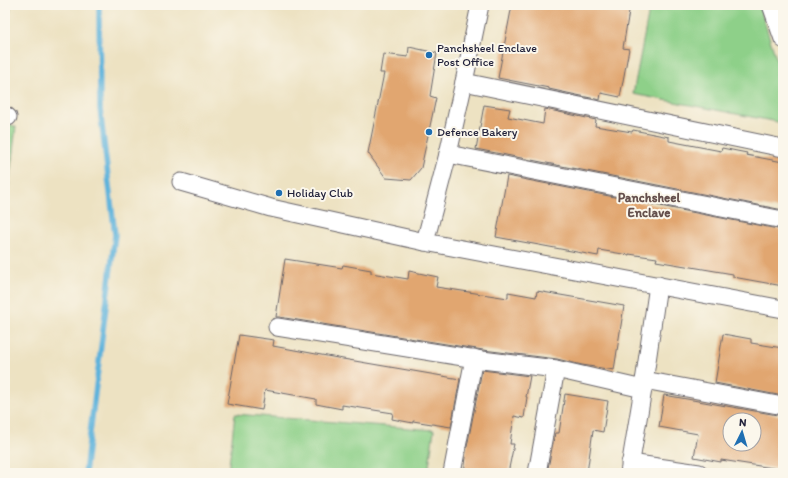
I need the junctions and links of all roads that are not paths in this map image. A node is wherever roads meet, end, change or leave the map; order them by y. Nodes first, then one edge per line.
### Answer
1 (480, 5) edge
2 (771, 5) edge
3 (783, 39) edge
4 (464, 82) junction
5 (783, 148) edge
6 (448, 154) junction
7 (181, 182) dead end
8 (783, 220) edge
9 (425, 242) junction
10 (658, 285) junction
11 (783, 309) edge
12 (277, 327) dead end
13 (474, 358) junction
14 (556, 369) junction
15 (644, 384) junction
16 (783, 406) edge
17 (630, 468) edge
18 (452, 473) edge
19 (538, 473) edge
20 (699, 473) edge

1 - 4 street
2 - 3 street
4 - 5 street
4 - 6 street
6 - 8 street
6 - 9 street
7 - 9 street
9 - 10 street
10 - 11 street
10 - 15 street
12 - 13 street
13 - 14 street
13 - 18 street
14 - 15 street
14 - 19 street
15 - 16 street
15 - 17 street
17 - 20 street

